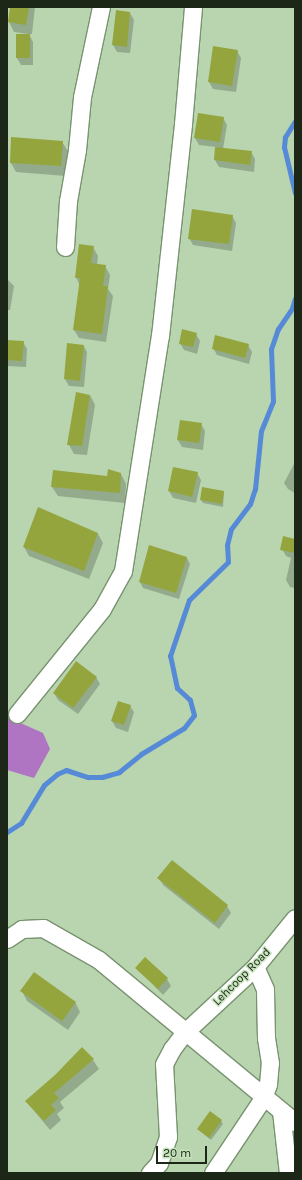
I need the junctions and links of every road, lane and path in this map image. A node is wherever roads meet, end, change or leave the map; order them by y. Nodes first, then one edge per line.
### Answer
1 (101, 7) edge
2 (193, 7) edge
3 (65, 247) dead end
4 (17, 714) dead end
5 (295, 918) edge
6 (14, 927) edge
7 (7, 939) edge
8 (255, 967) junction
9 (185, 1032) junction
10 (263, 1098) junction
11 (282, 1111) junction
12 (295, 1122) edge
13 (150, 1173) edge
14 (213, 1173) edge
15 (288, 1173) edge

1 - 3 street
2 - 4 street
5 - 8 street, Lehcoop Road
6 - 7 street
6 - 9 street
8 - 9 street, Lehcoop Road
8 - 10 street
9 - 10 street
9 - 13 street, Lehcoop Road
10 - 11 street
10 - 14 street
11 - 12 street
11 - 15 street

